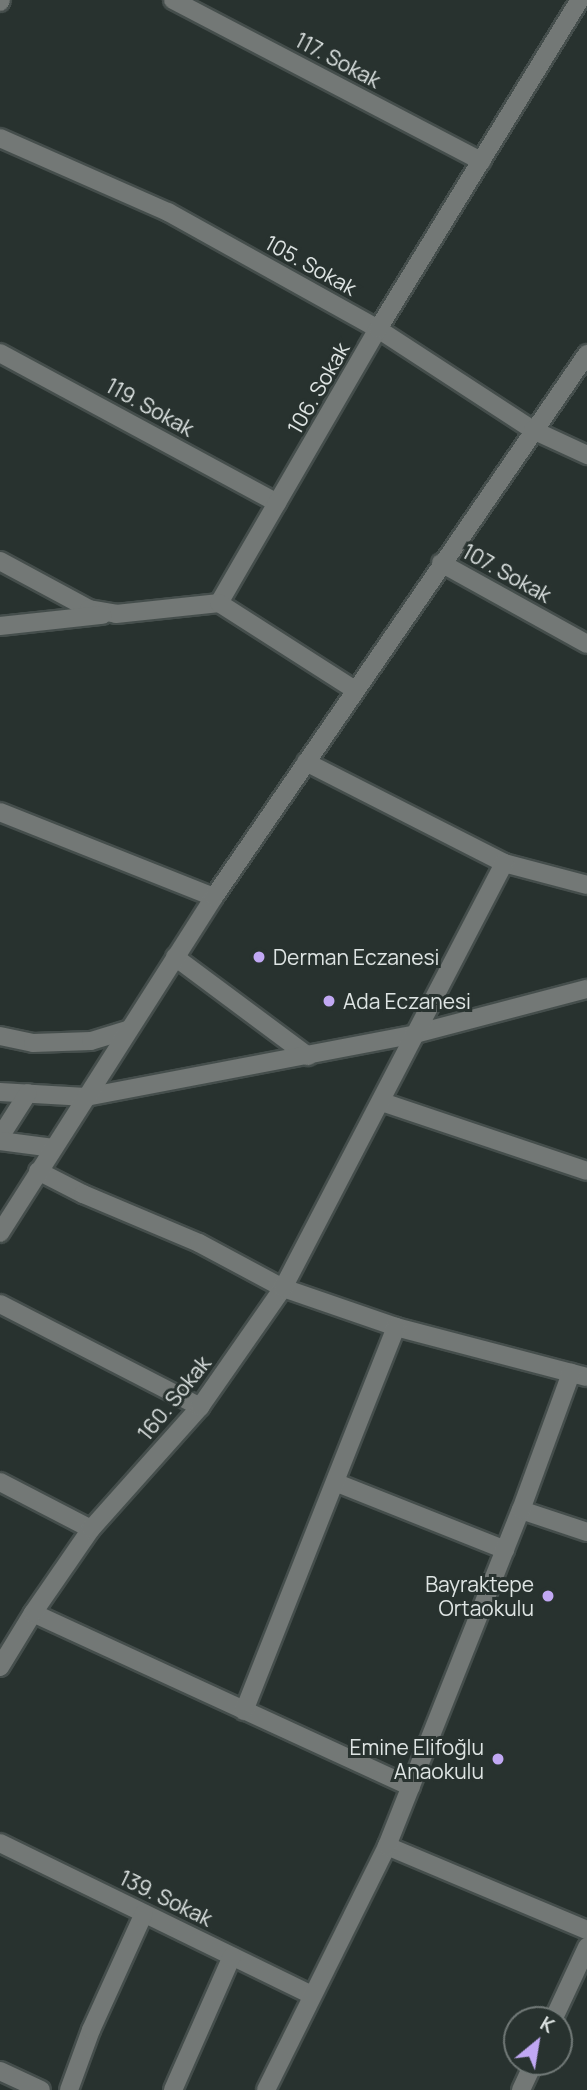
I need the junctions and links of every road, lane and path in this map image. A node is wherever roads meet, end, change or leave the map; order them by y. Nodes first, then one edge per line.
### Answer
1 (173, 0) edge
2 (580, 0) edge
3 (0, 138) edge
4 (481, 161) junction
5 (379, 329) junction
6 (0, 353) edge
7 (587, 354) edge
8 (533, 430) junction
9 (587, 455) edge
10 (277, 503) junction
11 (0, 561) edge
12 (441, 563) junction
13 (219, 603) junction
14 (116, 614) junction
15 (0, 625) edge
16 (587, 644) edge
17 (355, 690) junction
18 (306, 762) junction
19 (0, 812) edge
20 (504, 863) junction
21 (587, 885) edge
22 (214, 897) junction
23 (175, 957) junction
24 (587, 989) edge
25 (128, 1030) junction
26 (415, 1034) junction
27 (0, 1036) edge
28 (308, 1056) junction
29 (0, 1092) edge
30 (28, 1093) junction
31 (86, 1097) junction
32 (382, 1101) junction
33 (0, 1139) edge
34 (54, 1148) junction
35 (38, 1171) junction
36 (587, 1171) edge
37 (0, 1233) edge
38 (283, 1288) junction
39 (0, 1304) edge
40 (396, 1326) junction
41 (579, 1375) edge
42 (201, 1408) junction
43 (0, 1482) edge
44 (337, 1483) junction
45 (521, 1510) junction
46 (91, 1530) junction
47 (587, 1532) edge
48 (505, 1550) junction
49 (33, 1613) junction
50 (0, 1667) edge
51 (244, 1711) junction
52 (411, 1787) junction
53 (0, 1843) edge
54 (387, 1846) junction
55 (144, 1913) junction
56 (587, 1930) edge
57 (587, 1947) edge
58 (232, 1956) junction
59 (312, 1995) junction
60 (560, 2006) edge
61 (0, 2071) edge
62 (40, 2090) edge
63 (69, 2090) edge
64 (173, 2090) edge
65 (266, 2090) edge

1 - 4 street, 117. Sokak
2 - 4 street, 106. Sokak
3 - 5 street, 105. Sokak
4 - 5 street, 106. Sokak
5 - 8 street, 105. Sokak
5 - 10 street, 106. Sokak
6 - 10 street, 119. Sokak
7 - 8 street
8 - 9 street, 105. Sokak
8 - 12 street
10 - 13 street, 106. Sokak
11 - 14 street
12 - 16 street, 107. Sokak
12 - 17 street
13 - 14 street
13 - 17 street
14 - 15 street
17 - 18 street
18 - 20 street
18 - 22 street
19 - 22 street
20 - 21 street
20 - 26 street, 160. Sokak
22 - 23 street
23 - 25 street
23 - 28 street
24 - 26 street
25 - 27 street
25 - 31 street
26 - 28 street
26 - 32 street, 160. Sokak
28 - 31 street
29 - 30 street
30 - 31 street
30 - 33 street
31 - 34 street
32 - 36 street
32 - 38 street, 160. Sokak
33 - 34 street
34 - 35 street
35 - 37 street
35 - 38 street
38 - 40 street
38 - 42 street, 160. Sokak
39 - 42 street
40 - 41 street
40 - 44 street
41 - 45 street
42 - 46 street, 160. Sokak
43 - 46 street
44 - 48 street
44 - 51 street
45 - 47 street
45 - 48 street
46 - 49 street, 160. Sokak
48 - 52 street
49 - 50 street, 160. Sokak
49 - 51 street
51 - 52 street
52 - 54 street
53 - 55 street, 139. Sokak
54 - 56 street
54 - 59 street
55 - 58 street, 139. Sokak
55 - 63 street
57 - 60 street
58 - 59 street, 139. Sokak
58 - 64 street
59 - 65 street
61 - 62 street

